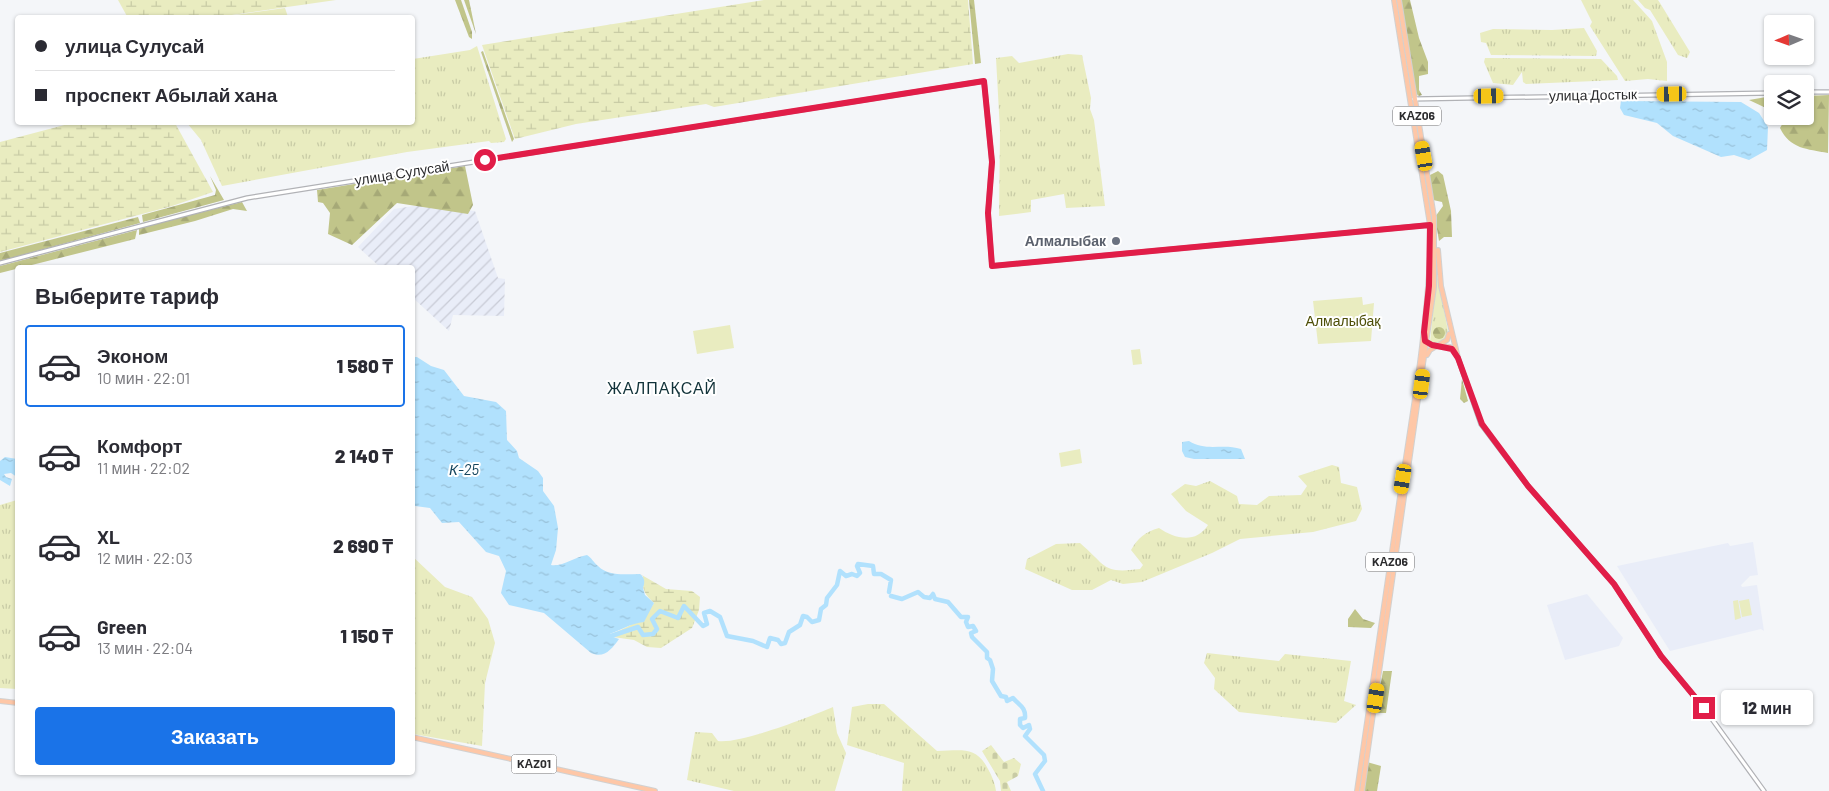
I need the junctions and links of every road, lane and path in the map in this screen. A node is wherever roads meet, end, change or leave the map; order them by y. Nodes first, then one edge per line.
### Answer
1 (1394, 0) edge
2 (1399, 0) edge
3 (1814, 92) edge
4 (1829, 92) edge
5 (1764, 93) edge
6 (1414, 99) junction
7 (1430, 225) junction
8 (1435, 232) junction
9 (0, 263) edge
10 (1450, 329) junction
11 (1424, 332) junction
12 (1428, 343) junction
13 (1438, 346) junction
14 (1458, 358) junction
15 (1424, 367) junction
16 (0, 701) edge
17 (15, 703) edge
18 (415, 738) edge
19 (655, 791) edge
20 (1357, 791) edge
21 (1362, 791) edge
22 (1764, 791) edge

1 - 7 highway, KАZ06
2 - 6 highway, KАZ06
3 - 4 main road
5 - 6 main road, улица Достык
6 - 8 highway, KАZ06
7 - 9 main road, улица Сулусай
7 - 11 highway, KАZ06
8 - 10 highway
8 - 12 highway, KАZ06
10 - 13 highway
10 - 14 highway
11 - 12 highway
11 - 20 highway, KАZ06
12 - 13 highway
12 - 15 highway, KАZ06
13 - 14 highway
13 - 15 highway
14 - 22 main road
15 - 21 highway, KАZ06
16 - 17 highway
18 - 19 highway, KАZ01

